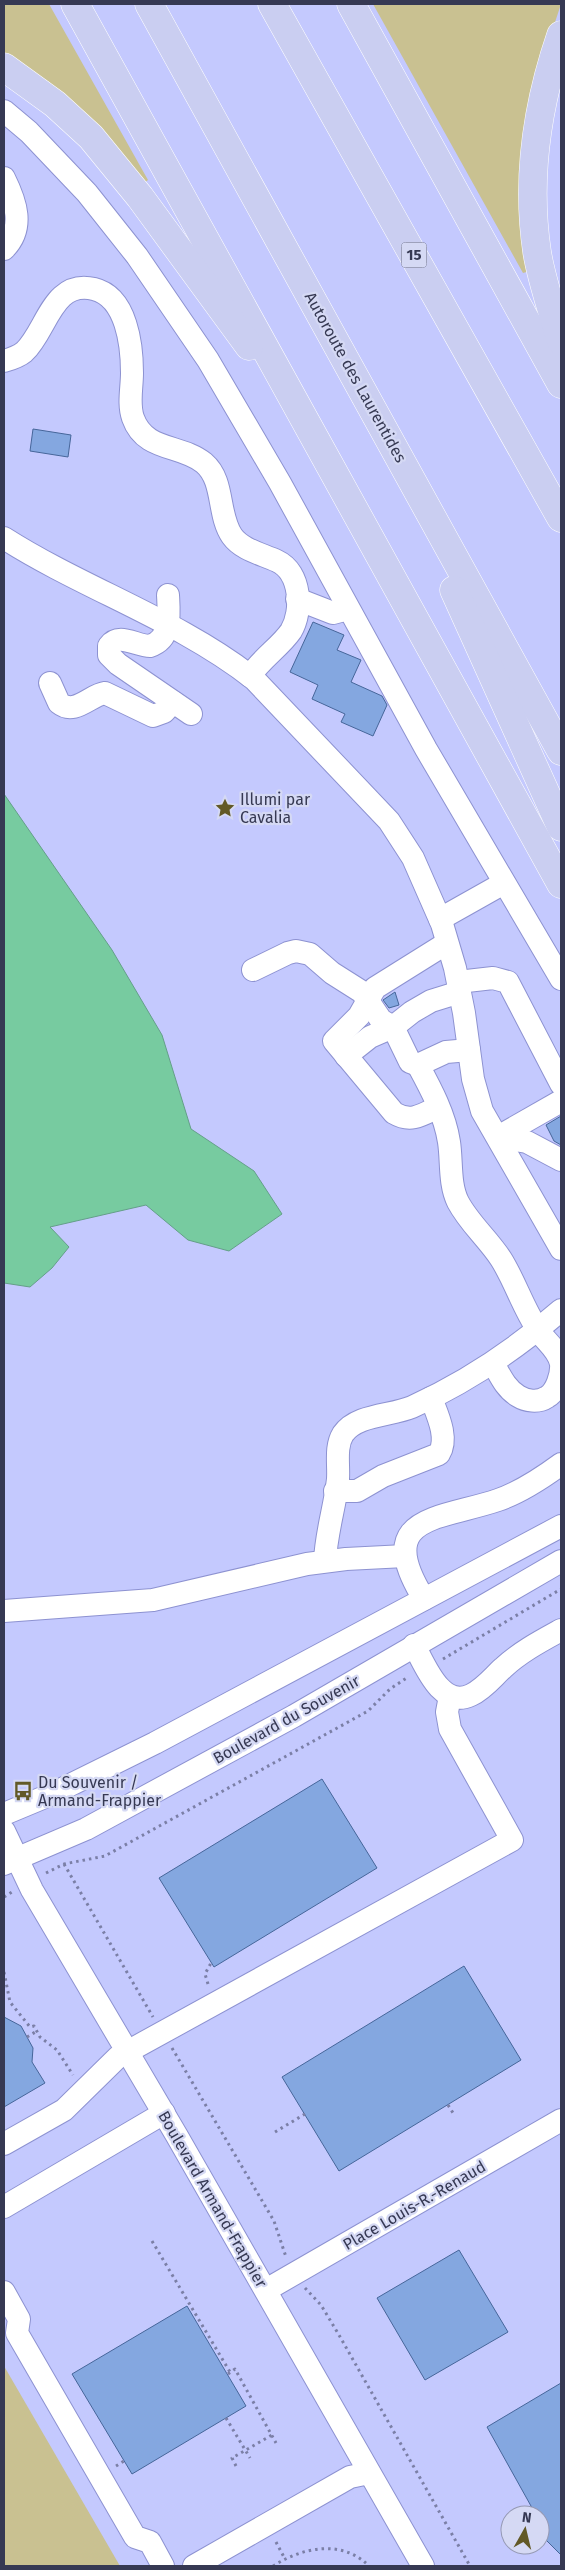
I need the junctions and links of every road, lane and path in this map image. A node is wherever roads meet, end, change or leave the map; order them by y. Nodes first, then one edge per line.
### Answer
1 (75, 4) edge
2 (149, 4) edge
3 (272, 4) edge
4 (350, 4) edge
5 (561, 35) edge
6 (4, 67) edge
7 (4, 111) edge
8 (4, 178) edge
9 (4, 249) edge
10 (561, 341) edge
11 (4, 361) edge
12 (561, 384) edge
13 (369, 402) junction
14 (308, 423) junction
15 (532, 464) junction
16 (561, 506) edge
17 (561, 518) edge
18 (4, 538) edge
19 (168, 594) dead end
20 (297, 599) junction
21 (348, 609) junction
22 (168, 626) junction
23 (250, 676) junction
24 (50, 684) dead end
25 (172, 702) junction
26 (191, 714) dead end
27 (561, 751) edge
28 (561, 828) edge
29 (504, 883) junction
30 (561, 884) edge
31 (440, 919) junction
32 (447, 943) junction
33 (253, 970) dead end
34 (561, 979) edge
35 (459, 987) junction
36 (367, 1000) junction
37 (393, 1027) junction
38 (469, 1050) junction
39 (346, 1056) junction
40 (418, 1065) junction
41 (561, 1084) edge
42 (561, 1101) edge
43 (438, 1107) junction
44 (498, 1137) junction
45 (561, 1160) edge
46 (561, 1249) edge
47 (561, 1310) edge
48 (538, 1330) junction
49 (494, 1363) junction
50 (431, 1398) junction
51 (561, 1464) edge
52 (335, 1491) junction
53 (561, 1526) edge
54 (405, 1556) junction
55 (325, 1561) junction
56 (561, 1561) edge
57 (561, 1589) edge
58 (424, 1598) junction
59 (4, 1611) edge
60 (561, 1630) edge
61 (414, 1645) junction
62 (450, 1656) dead end
63 (399, 1682) dead end
64 (450, 1696) junction
65 (4, 1814) edge
66 (4, 1831) edge
67 (10, 1862) edge
68 (10, 1893) dead end
69 (4, 1897) edge
70 (211, 1963) dead end
71 (4, 1972) edge
72 (212, 1990) dead end
73 (156, 2021) dead end
74 (37, 2031) junction
75 (27, 2037) dead end
76 (169, 2043) dead end
77 (127, 2052) junction
78 (77, 2082) dead end
79 (448, 2104) dead end
80 (164, 2113) junction
81 (305, 2114) dead end
82 (455, 2116) dead end
83 (561, 2120) edge
84 (276, 2132) dead end
85 (4, 2144) edge
86 (4, 2206) edge
87 (152, 2241) dead end
88 (284, 2252) dead end
89 (266, 2290) junction
90 (4, 2292) edge
91 (308, 2293) dead end
92 (226, 2418) dead end
93 (272, 2435) junction
94 (276, 2443) dead end
95 (246, 2450) junction
96 (250, 2458) dead end
97 (236, 2466) dead end
98 (369, 2473) junction
99 (272, 2535) dead end
100 (285, 2559) junction
101 (163, 2566) edge
102 (194, 2566) edge
103 (273, 2566) edge
104 (369, 2566) edge
105 (423, 2566) edge
106 (470, 2566) edge

1 - 14 highway
2 - 13 highway, Autoroute des Laurentides
3 - 15 highway, 15
4 - 12 highway
5 - 10 highway
6 - 14 highway
7 - 21 street
8 - 9 street
11 - 20 street
13 - 27 highway, Autoroute des Laurentides
13 - 28 highway
14 - 30 highway
15 - 16 highway
15 - 17 highway, 15
18 - 22 street
19 - 22 street
20 - 21 street
20 - 23 street
21 - 29 street
22 - 23 street
22 - 25 street
23 - 31 street
24 - 25 street
25 - 26 street
29 - 31 street
29 - 34 street
31 - 32 street
32 - 35 street
32 - 36 street
33 - 36 street
35 - 37 street
35 - 38 street
35 - 41 street
36 - 37 street
36 - 39 street
37 - 39 street
37 - 40 street
38 - 40 street
38 - 44 street
39 - 43 street
40 - 43 street
42 - 44 street
43 - 48 street
44 - 45 street
44 - 46 street
47 - 48 street
48 - 49 street
48 - 49 street
49 - 50 street
50 - 52 street
50 - 52 street
51 - 54 street
52 - 55 street
53 - 58 street
54 - 55 street
54 - 58 street
55 - 59 street
56 - 61 street, Boulevard du Souvenir
57 - 62 path
58 - 65 street
60 - 64 street
61 - 64 street
61 - 67 street, Boulevard du Souvenir
63 - 73 path, Boulevard du Souvenir
64 - 77 street
66 - 67 street, Boulevard Armand-Frappier
67 - 77 street, Boulevard Armand-Frappier
68 - 69 path
70 - 72 path
71 - 74 path
74 - 75 path
74 - 78 path
76 - 88 path
77 - 80 street, Boulevard Armand-Frappier
77 - 85 street
79 - 82 path
80 - 86 street
80 - 89 street, Boulevard Armand-Frappier
81 - 84 path
83 - 89 street, Place Louis-R.-Renaud
87 - 93 path
89 - 98 street, Boulevard Armand-Frappier
90 - 101 street
91 - 106 path
92 - 95 path
93 - 94 path
93 - 95 path
95 - 96 path
95 - 97 path
98 - 102 street
98 - 105 street, Boulevard Armand-Frappier
99 - 100 path
100 - 103 path
100 - 104 path

